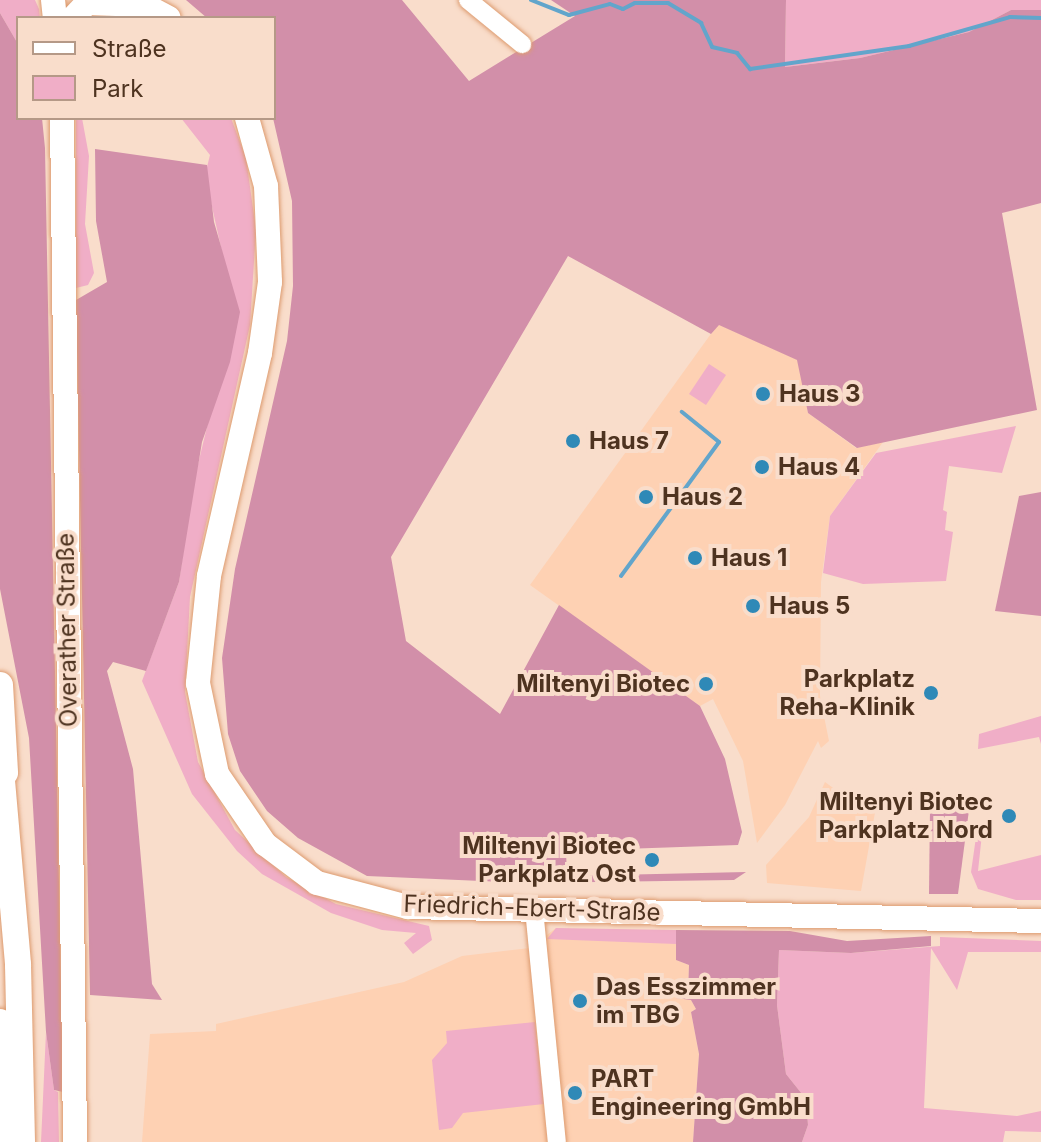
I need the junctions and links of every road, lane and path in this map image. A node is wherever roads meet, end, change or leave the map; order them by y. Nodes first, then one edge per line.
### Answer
1 (468, 0) edge
2 (145, 2) edge
3 (76, 16) edge
4 (166, 16) edge
5 (171, 16) edge
6 (522, 44) dead end
7 (62, 120) edge
8 (248, 120) edge
9 (0, 685) edge
10 (0, 758) edge
11 (5, 797) junction
12 (534, 909) junction
13 (1041, 921) edge
14 (0, 1022) edge
15 (1, 1142) edge
16 (22, 1142) edge
17 (75, 1142) edge
18 (557, 1142) edge

1 - 6 street
2 - 3 main road
2 - 4 main road
2 - 5 main road
7 - 17 main road, Overather Straße
8 - 12 main road, Friedrich-Ebert-Straße
9 - 11 highway
10 - 11 highway
11 - 16 highway
12 - 13 main road, Friedrich-Ebert-Straße
12 - 18 street
14 - 15 highway

